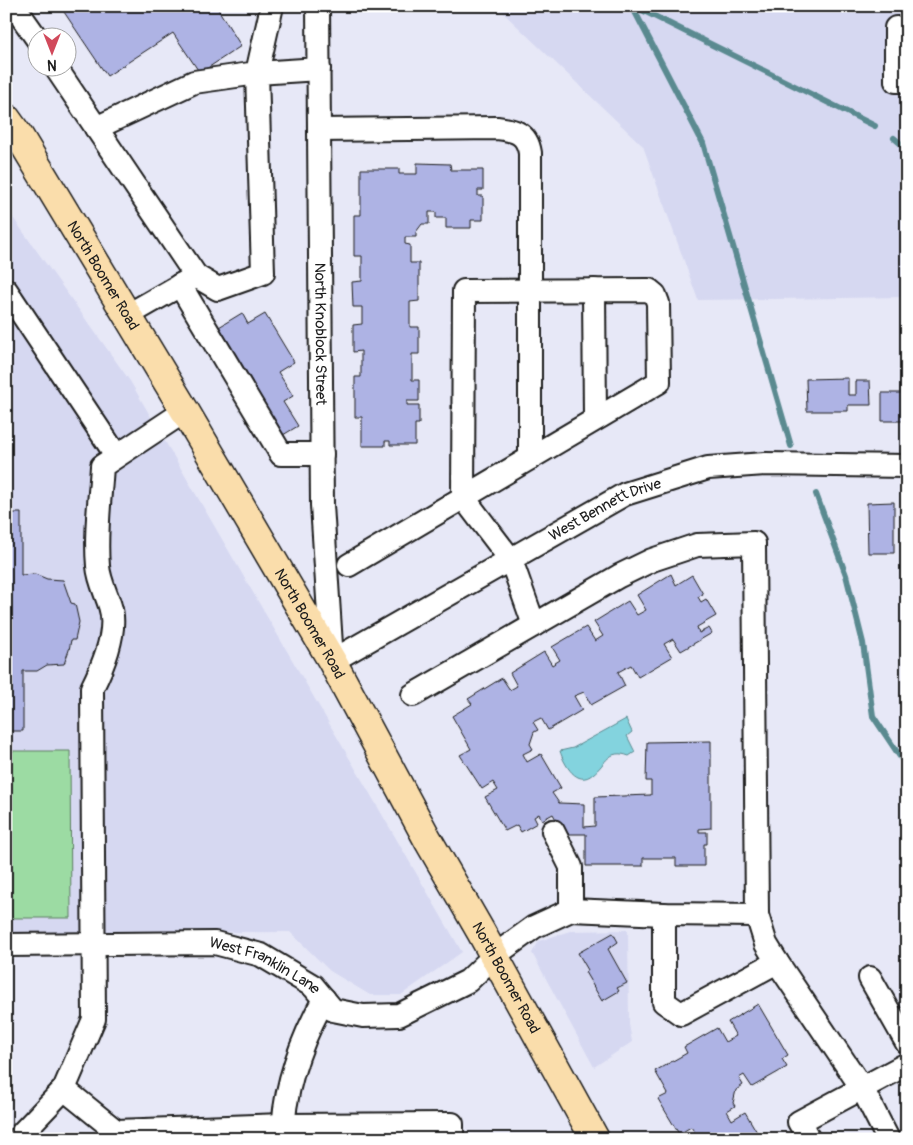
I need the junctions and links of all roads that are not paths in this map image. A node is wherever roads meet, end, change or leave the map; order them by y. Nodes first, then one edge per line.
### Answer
1 (14, 6) edge
2 (272, 6) edge
3 (318, 6) edge
4 (30, 28) edge
5 (907, 28) edge
6 (318, 70) junction
7 (257, 73) junction
8 (63, 78) edge
9 (907, 81) edge
10 (6, 118) edge
11 (96, 128) junction
12 (319, 130) junction
13 (188, 281) junction
14 (6, 290) edge
15 (530, 290) junction
16 (594, 290) junction
17 (128, 315) junction
18 (186, 411) junction
19 (595, 419) junction
20 (322, 454) junction
21 (116, 456) junction
22 (530, 458) junction
23 (907, 466) edge
24 (463, 497) junction
25 (511, 560) junction
26 (349, 565) dead end
27 (534, 625) junction
28 (332, 661) junction
29 (412, 695) dead end
30 (553, 831) dead end
31 (571, 910) junction
32 (664, 914) junction
33 (757, 914) junction
34 (6, 945) edge
35 (95, 945) junction
36 (494, 956) junction
37 (777, 962) junction
38 (870, 978) dead end
39 (324, 999) junction
40 (907, 1043) edge
41 (907, 1064) edge
42 (862, 1088) junction
43 (64, 1089) junction
44 (283, 1132) edge
45 (19, 1139) edge
46 (452, 1139) edge
47 (595, 1139) edge
48 (809, 1139) edge
49 (888, 1139) edge

1 - 4 street
2 - 7 street
3 - 6 street, North Knoblock Street
5 - 9 street
6 - 7 street
6 - 12 street, North Knoblock Street
7 - 11 street
7 - 13 street
8 - 11 street
10 - 17 main road, North Boomer Road
11 - 13 street
12 - 15 street
12 - 20 street, North Knoblock Street
13 - 17 street
13 - 20 street
14 - 21 street
15 - 16 street
15 - 22 street
15 - 24 street
16 - 19 street
16 - 19 street
17 - 18 main road, North Boomer Road
18 - 21 street
18 - 28 main road, North Boomer Road
19 - 22 street
20 - 28 street, North Knoblock Street
21 - 35 street
22 - 24 street
23 - 25 street, West Bennett Drive
24 - 25 street
24 - 26 street
25 - 27 street
25 - 28 street, West Bennett Drive
27 - 29 street
27 - 33 street
28 - 36 main road, North Boomer Road
30 - 31 street
31 - 32 street
31 - 36 street, West Franklin Lane
32 - 33 street
32 - 37 street
33 - 37 street
34 - 35 street, West Franklin Lane
35 - 39 street, West Franklin Lane
35 - 43 street
36 - 39 street, West Franklin Lane
36 - 47 main road, North Boomer Road
37 - 42 street
38 - 40 street
39 - 44 street
41 - 42 street
42 - 48 street
42 - 49 street
43 - 44 street
43 - 45 street
44 - 46 street

